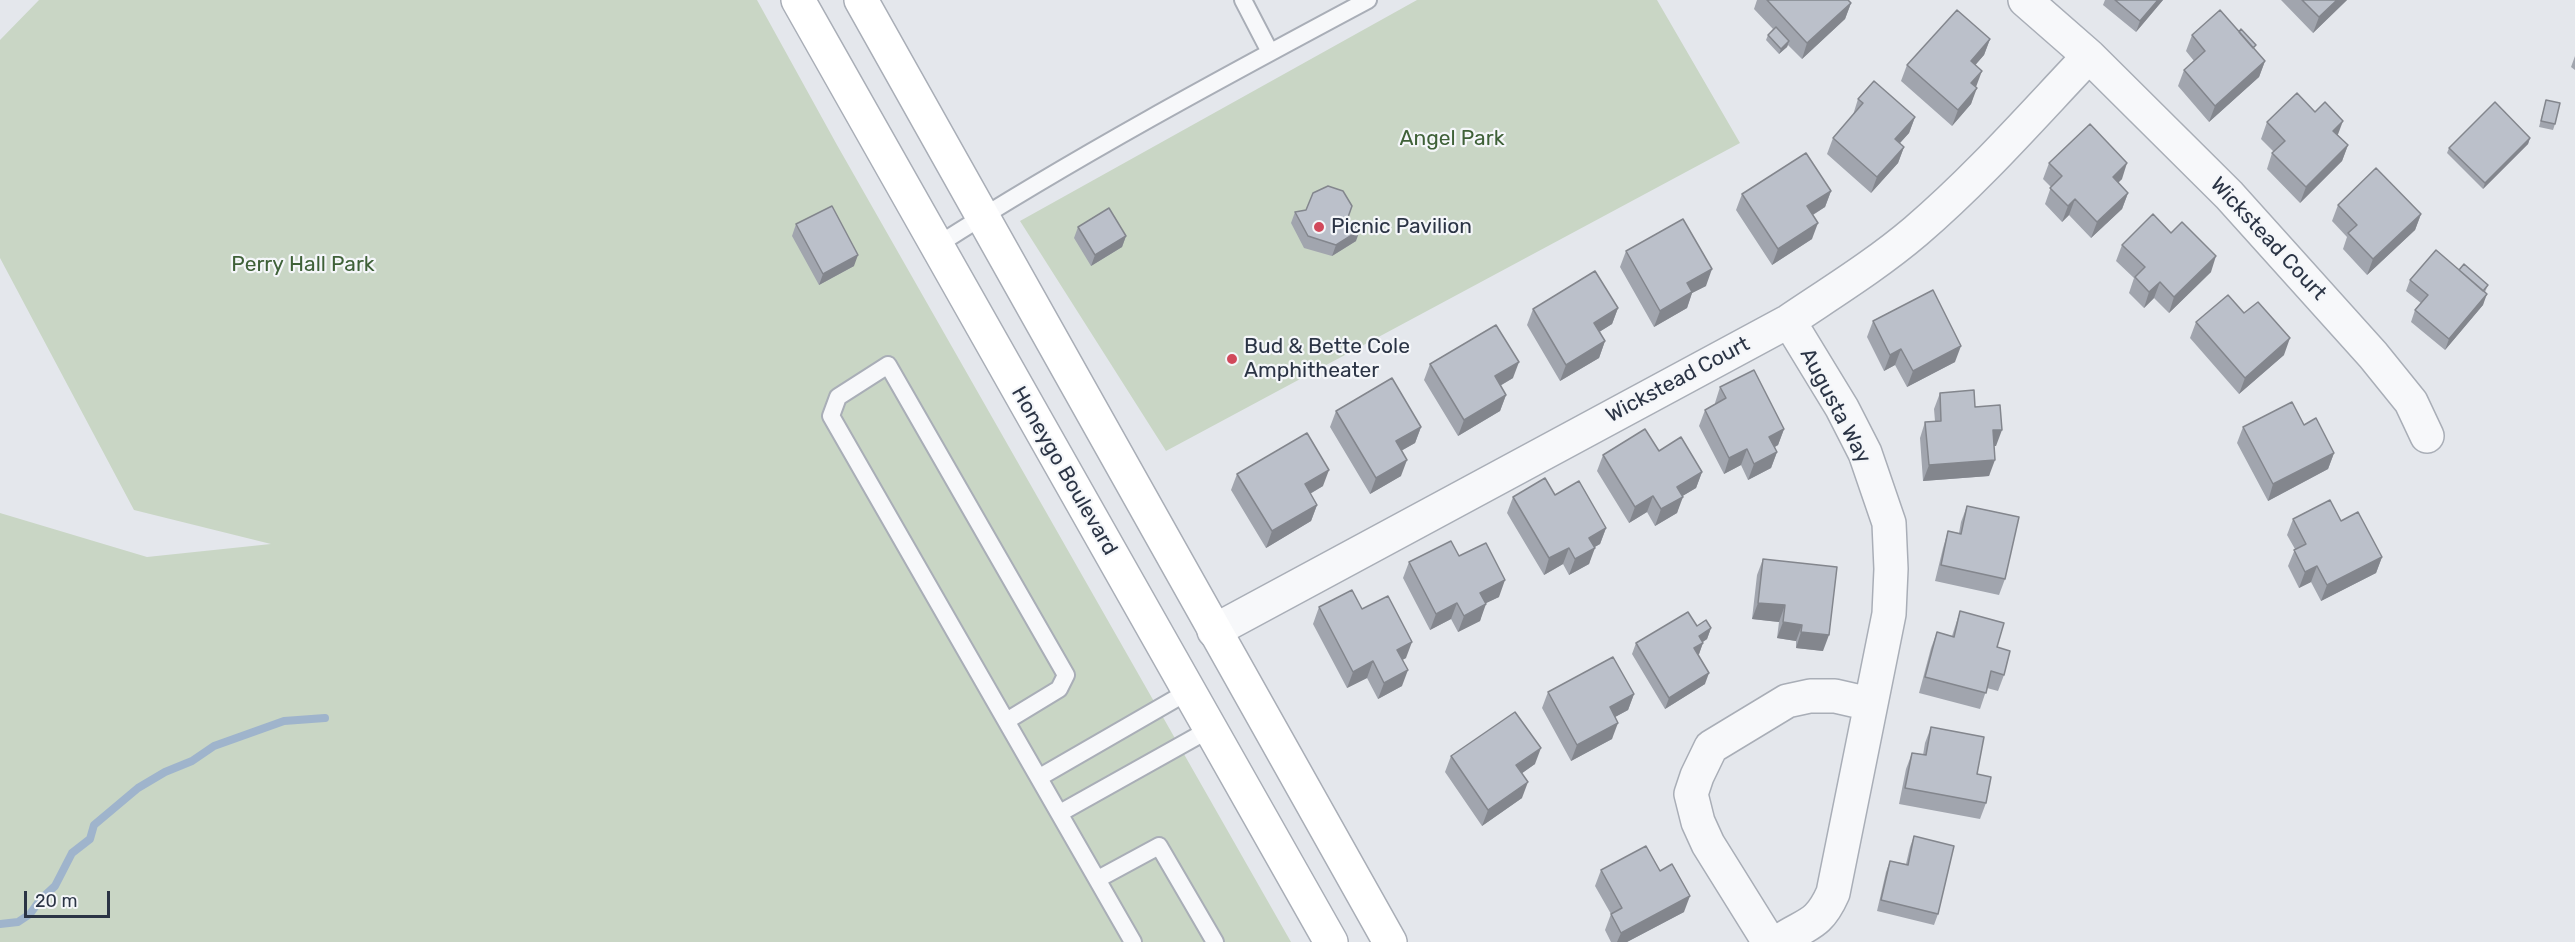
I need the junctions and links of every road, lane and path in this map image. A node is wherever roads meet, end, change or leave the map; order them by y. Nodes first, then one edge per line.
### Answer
1 (798, 0) edge
2 (861, 0) edge
3 (1243, 0) edge
4 (1368, 0) edge
5 (2025, 0) edge
6 (1270, 52) junction
7 (2090, 56) junction
8 (981, 217) junction
9 (936, 246) junction
10 (1789, 321) junction
11 (2427, 436) dead end
12 (1214, 631) junction
13 (1188, 691) junction
14 (1870, 704) junction
15 (1008, 720) junction
16 (1210, 729) junction
17 (1040, 777) junction
18 (1060, 813) junction
19 (1098, 879) junction
20 (1133, 942) edge
21 (1215, 942) edge
22 (1331, 942) edge
23 (1390, 942) edge
24 (1769, 942) edge
25 (1778, 942) edge

1 - 9 main road, Honeygo Boulevard
2 - 8 main road
3 - 6 lane
4 - 6 lane
5 - 7 street, Wickstead Court
6 - 8 lane
7 - 10 street, Wickstead Court
7 - 11 street, Wickstead Court
8 - 9 lane
8 - 12 main road
9 - 13 main road, Honeygo Boulevard
10 - 12 street, Wickstead Court
10 - 14 street, Augusta Way
12 - 23 main road
13 - 16 main road, Honeygo Boulevard
13 - 17 lane
14 - 24 street
14 - 25 street, Augusta Way
15 - 15 lane
15 - 17 lane
16 - 18 lane
16 - 22 main road, Honeygo Boulevard
17 - 18 lane
18 - 19 lane
19 - 20 lane
19 - 21 lane

